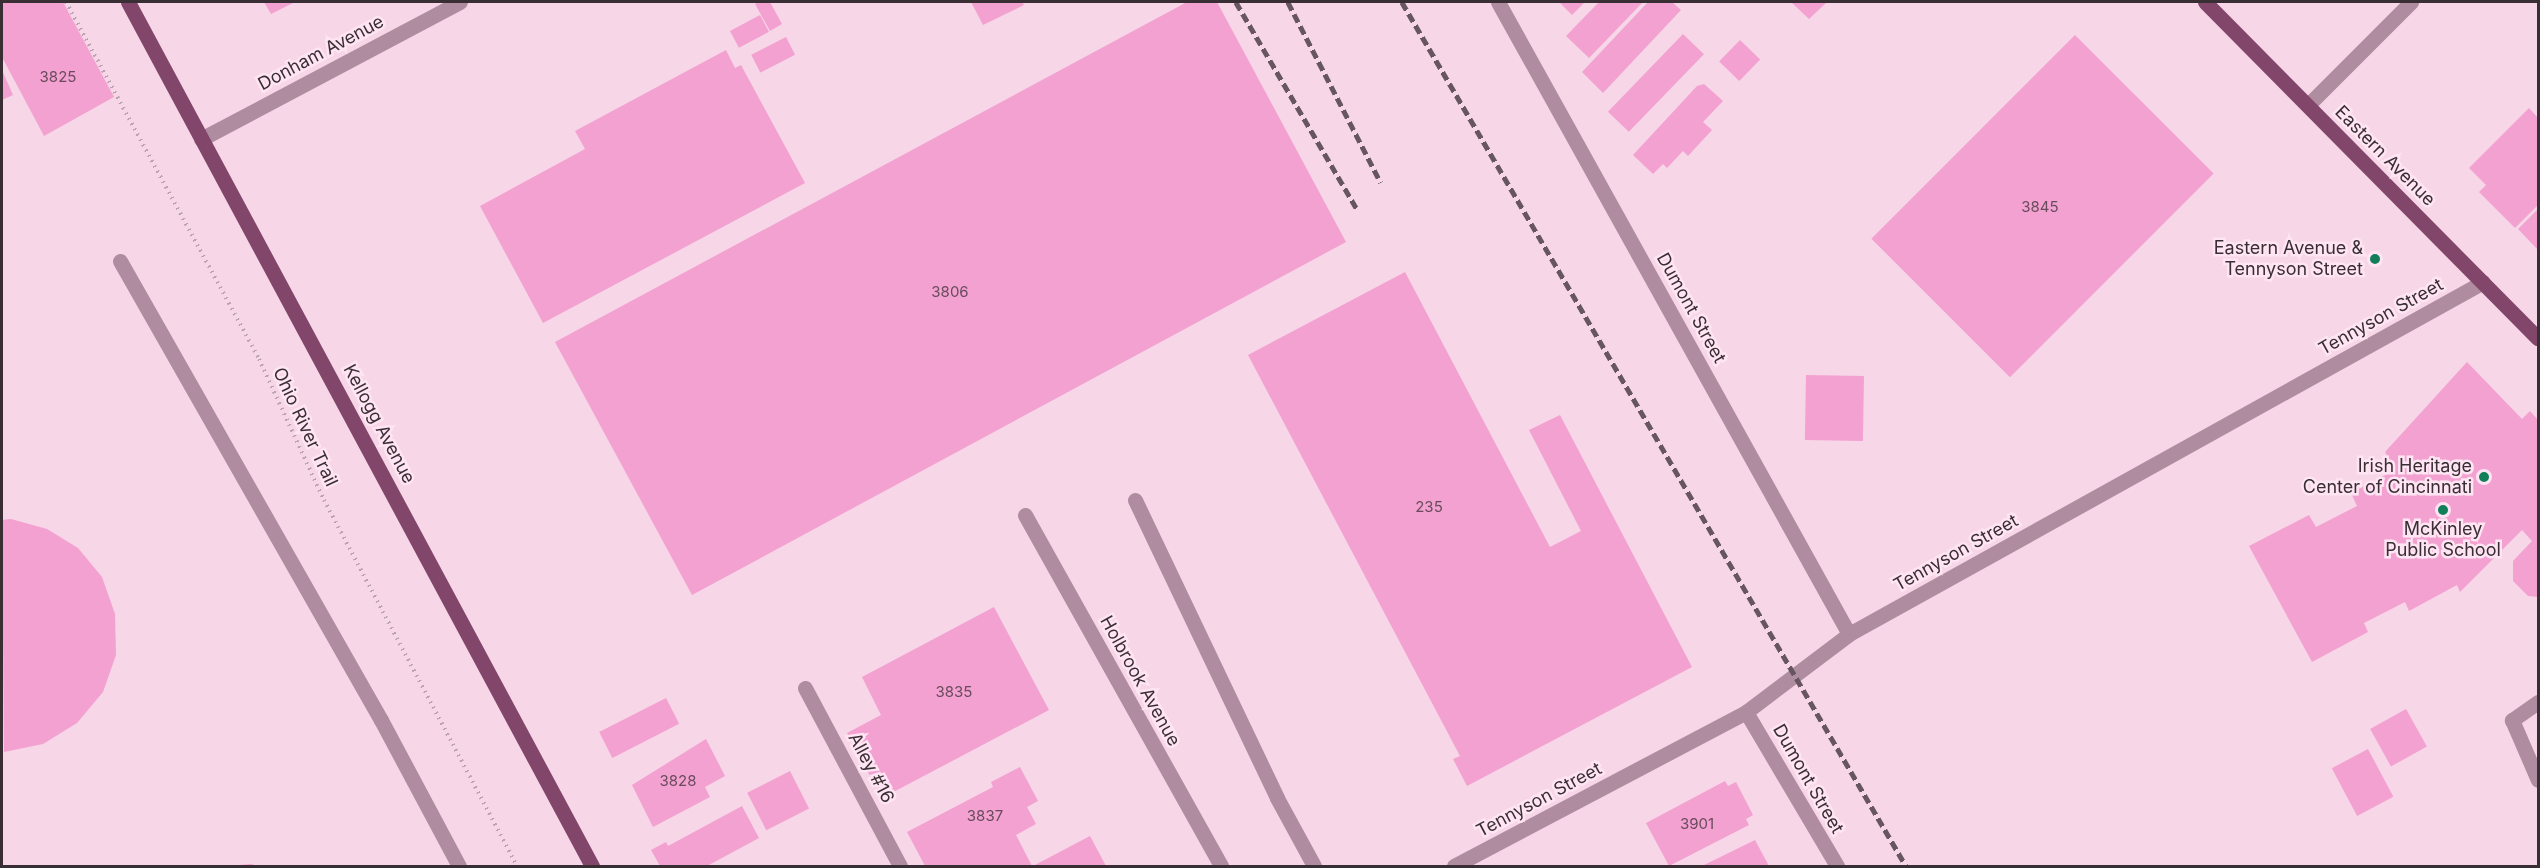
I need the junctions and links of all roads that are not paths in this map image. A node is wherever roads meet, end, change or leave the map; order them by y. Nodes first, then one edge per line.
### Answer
1 (128, 2) edge
2 (460, 2) edge
3 (1498, 2) edge
4 (2205, 2) edge
5 (2411, 2) edge
6 (2308, 105) junction
7 (201, 139) junction
8 (120, 261) dead end
9 (2483, 282) junction
10 (2538, 338) edge
11 (1135, 500) dead end
12 (1024, 515) dead end
13 (1850, 634) junction
14 (805, 688) dead end
15 (2538, 702) edge
16 (1746, 712) junction
17 (2538, 780) edge
18 (459, 867) edge
19 (592, 867) edge
20 (900, 867) edge
21 (1221, 867) edge
22 (1314, 867) edge
23 (1454, 867) edge
24 (1837, 867) edge

1 - 7 main road, Kellogg Avenue
2 - 7 street, Donham Avenue
3 - 13 street, Dumont Street
4 - 6 main road, Eastern Avenue
5 - 6 street
6 - 9 main road, Eastern Avenue
7 - 19 main road, Kellogg Avenue
8 - 18 street
9 - 10 main road, Eastern Avenue
9 - 13 street, Tennyson Street
11 - 22 street
12 - 21 street, Holbrook Avenue
13 - 16 street, Tennyson Street
14 - 20 street, Alley #16
15 - 17 street
16 - 23 street, Tennyson Street
16 - 24 street, Dumont Street

